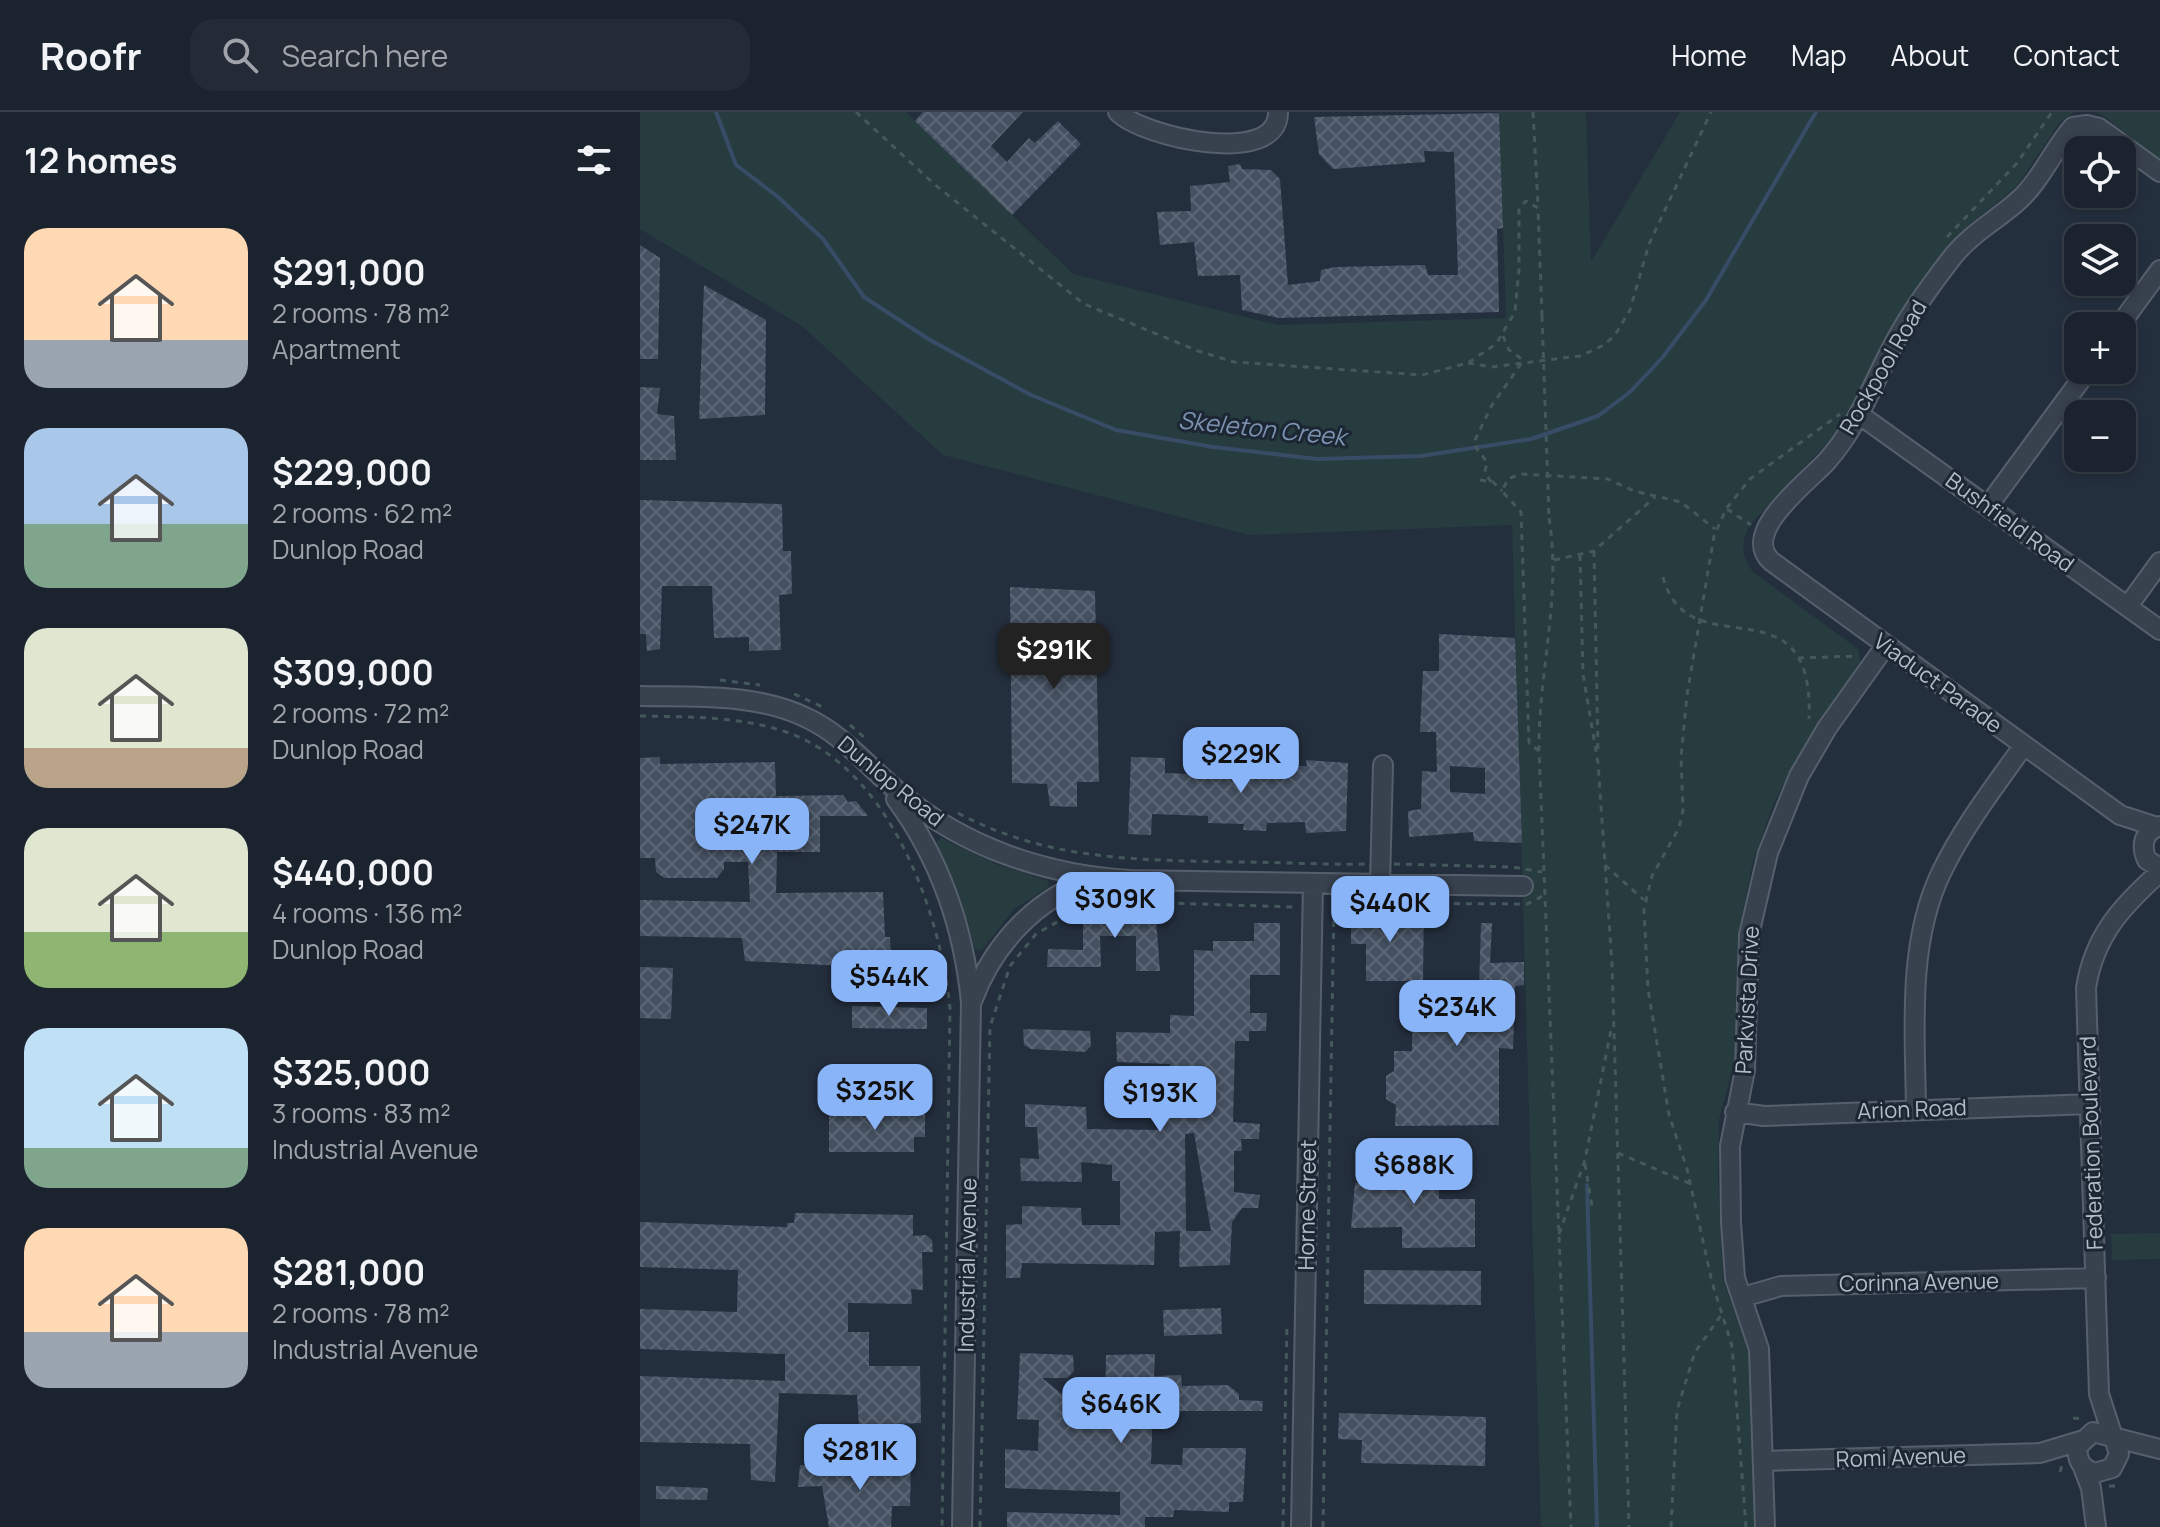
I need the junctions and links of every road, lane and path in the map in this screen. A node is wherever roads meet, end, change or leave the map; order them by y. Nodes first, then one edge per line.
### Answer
1 (856, 112) edge
2 (866, 112) edge
3 (1118, 112) edge
4 (1278, 112) edge
5 (1533, 112) edge
6 (1711, 112) edge
7 (868, 122) junction
8 (2160, 172) edge
9 (1538, 208) junction
10 (2160, 270) edge
11 (2129, 312) edge
12 (1503, 336) junction
13 (1468, 363) junction
14 (1521, 364) junction
15 (1528, 364) junction
16 (2078, 384) edge
17 (1860, 415) junction
18 (1480, 480) dead end
19 (1491, 482) junction
20 (1502, 491) junction
21 (1655, 497) junction
22 (1988, 506) junction
23 (1726, 509) dead end
24 (1763, 540) junction
25 (1594, 551) junction
26 (1580, 555) junction
27 (1554, 560) junction
28 (2160, 562) edge
29 (1663, 577) dead end
30 (2128, 606) junction
31 (1700, 621) junction
32 (2160, 630) edge
33 (1886, 645) junction
34 (1870, 656) dead end
35 (1798, 658) junction
36 (709, 680) dead end
37 (770, 688) dead end
38 (783, 691) dead end
39 (640, 696) edge
40 (640, 716) edge
41 (838, 716) dead end
42 (1809, 719) dead end
43 (848, 723) dead end
44 (868, 740) dead end
45 (2024, 745) junction
46 (1539, 751) junction
47 (1598, 763) junction
48 (1383, 765) dead end
49 (877, 774) junction
50 (949, 807) dead end
51 (2120, 815) junction
52 (2158, 827) edge
53 (2144, 853) junction
54 (1380, 863) junction
55 (1605, 865) junction
56 (2160, 870) edge
57 (1543, 872) junction
58 (1098, 878) junction
59 (1313, 883) junction
60 (1380, 883) junction
61 (1523, 886) dead end
62 (1543, 896) junction
63 (1645, 901) junction
64 (2127, 902) junction
65 (1296, 906) dead end
66 (971, 1003) junction
67 (1613, 1017) junction
68 (2090, 1104) junction
69 (1916, 1108) junction
70 (1735, 1112) junction
71 (1618, 1153) junction
72 (1585, 1160) junction
73 (1691, 1184) junction
74 (1592, 1207) dead end
75 (1558, 1238) junction
76 (2096, 1278) junction
77 (1743, 1297) junction
78 (1722, 1314) junction
79 (1287, 1320) dead end
80 (2099, 1394) junction
81 (2083, 1438) junction
82 (2113, 1438) junction
83 (2160, 1449) edge
84 (2040, 1453) junction
85 (1763, 1461) junction
86 (2114, 1466) junction
87 (2083, 1467) junction
88 (2096, 1521) edge
89 (942, 1527) edge
90 (962, 1527) edge
91 (980, 1527) edge
92 (1283, 1527) edge
93 (1301, 1527) edge
94 (1323, 1527) edge
95 (1571, 1527) edge
96 (1629, 1527) edge
97 (1671, 1527) edge
98 (1746, 1527) edge
99 (1765, 1527) edge

1 - 7 path
2 - 7 path
3 - 4 street
5 - 9 path
6 - 15 path
7 - 13 path
8 - 17 street, Rockpool Road
9 - 12 path
9 - 27 path, bridge
10 - 11 street
12 - 13 path
12 - 15 path
13 - 14 path
14 - 15 path
14 - 19 path
16 - 22 street
17 - 22 street, Bushfield Road
17 - 24 street, Rockpool Road
18 - 19 path
19 - 20 path
20 - 21 path
20 - 46 path
21 - 25 path
21 - 31 path
22 - 30 street, Bushfield Road
23 - 24 path
24 - 33 street, Viaduct Parade
25 - 26 path
25 - 47 path
26 - 27 path
26 - 47 path
27 - 46 path
28 - 30 street
29 - 31 path
30 - 32 street, Bushfield Road
31 - 35 path
31 - 63 path
33 - 45 street, Viaduct Parade
33 - 70 street, Parkvista Drive
34 - 35 path
35 - 42 path
36 - 37 path
38 - 41 path
39 - 49 street, Dunlop Road
40 - 89 path
43 - 44 path
45 - 51 street, Viaduct Parade
45 - 69 street
46 - 57 path
47 - 55 path
48 - 54 street
49 - 58 street, Dunlop Road
49 - 66 street, Industrial Avenue
50 - 54 path
51 - 52 street, Viaduct Parade
51 - 53 street, Viaduct Parade
52 - 53 street, Federation Boulevard
53 - 56 street, Viaduct Parade
53 - 64 street, Federation Boulevard
54 - 57 path
54 - 60 street
55 - 63 path
55 - 67 path
56 - 64 street, Federation Boulevard
57 - 62 path
58 - 59 street, Dunlop Road
58 - 66 street, Industrial Avenue
59 - 60 street, Dunlop Road
59 - 93 street, Horne Street
60 - 61 street, Dunlop Road
62 - 75 path
62 - 94 path
63 - 73 path
64 - 68 street, Federation Boulevard
65 - 91 path
66 - 90 street, Industrial Avenue
67 - 71 path
67 - 72 path
68 - 69 street, Arion Road
68 - 76 street, Federation Boulevard
69 - 70 street, Arion Road
70 - 77 street, Parkvista Drive
71 - 73 path
71 - 96 path
72 - 74 path
72 - 75 path
73 - 78 path
75 - 95 path
76 - 77 street, Corinna Avenue
76 - 80 street, Federation Boulevard
77 - 85 street, Parkvista Drive
78 - 97 path
78 - 98 path
79 - 92 path
80 - 81 street, Federation Boulevard
80 - 82 street, Federation Boulevard
81 - 82 street
81 - 84 street, Romi Avenue
81 - 87 street
82 - 83 street
82 - 86 street
83 - 86 street
84 - 85 street, Romi Avenue
84 - 87 street, Romi Avenue
85 - 99 street, Parkvista Drive
86 - 87 street
86 - 88 street
87 - 88 street

